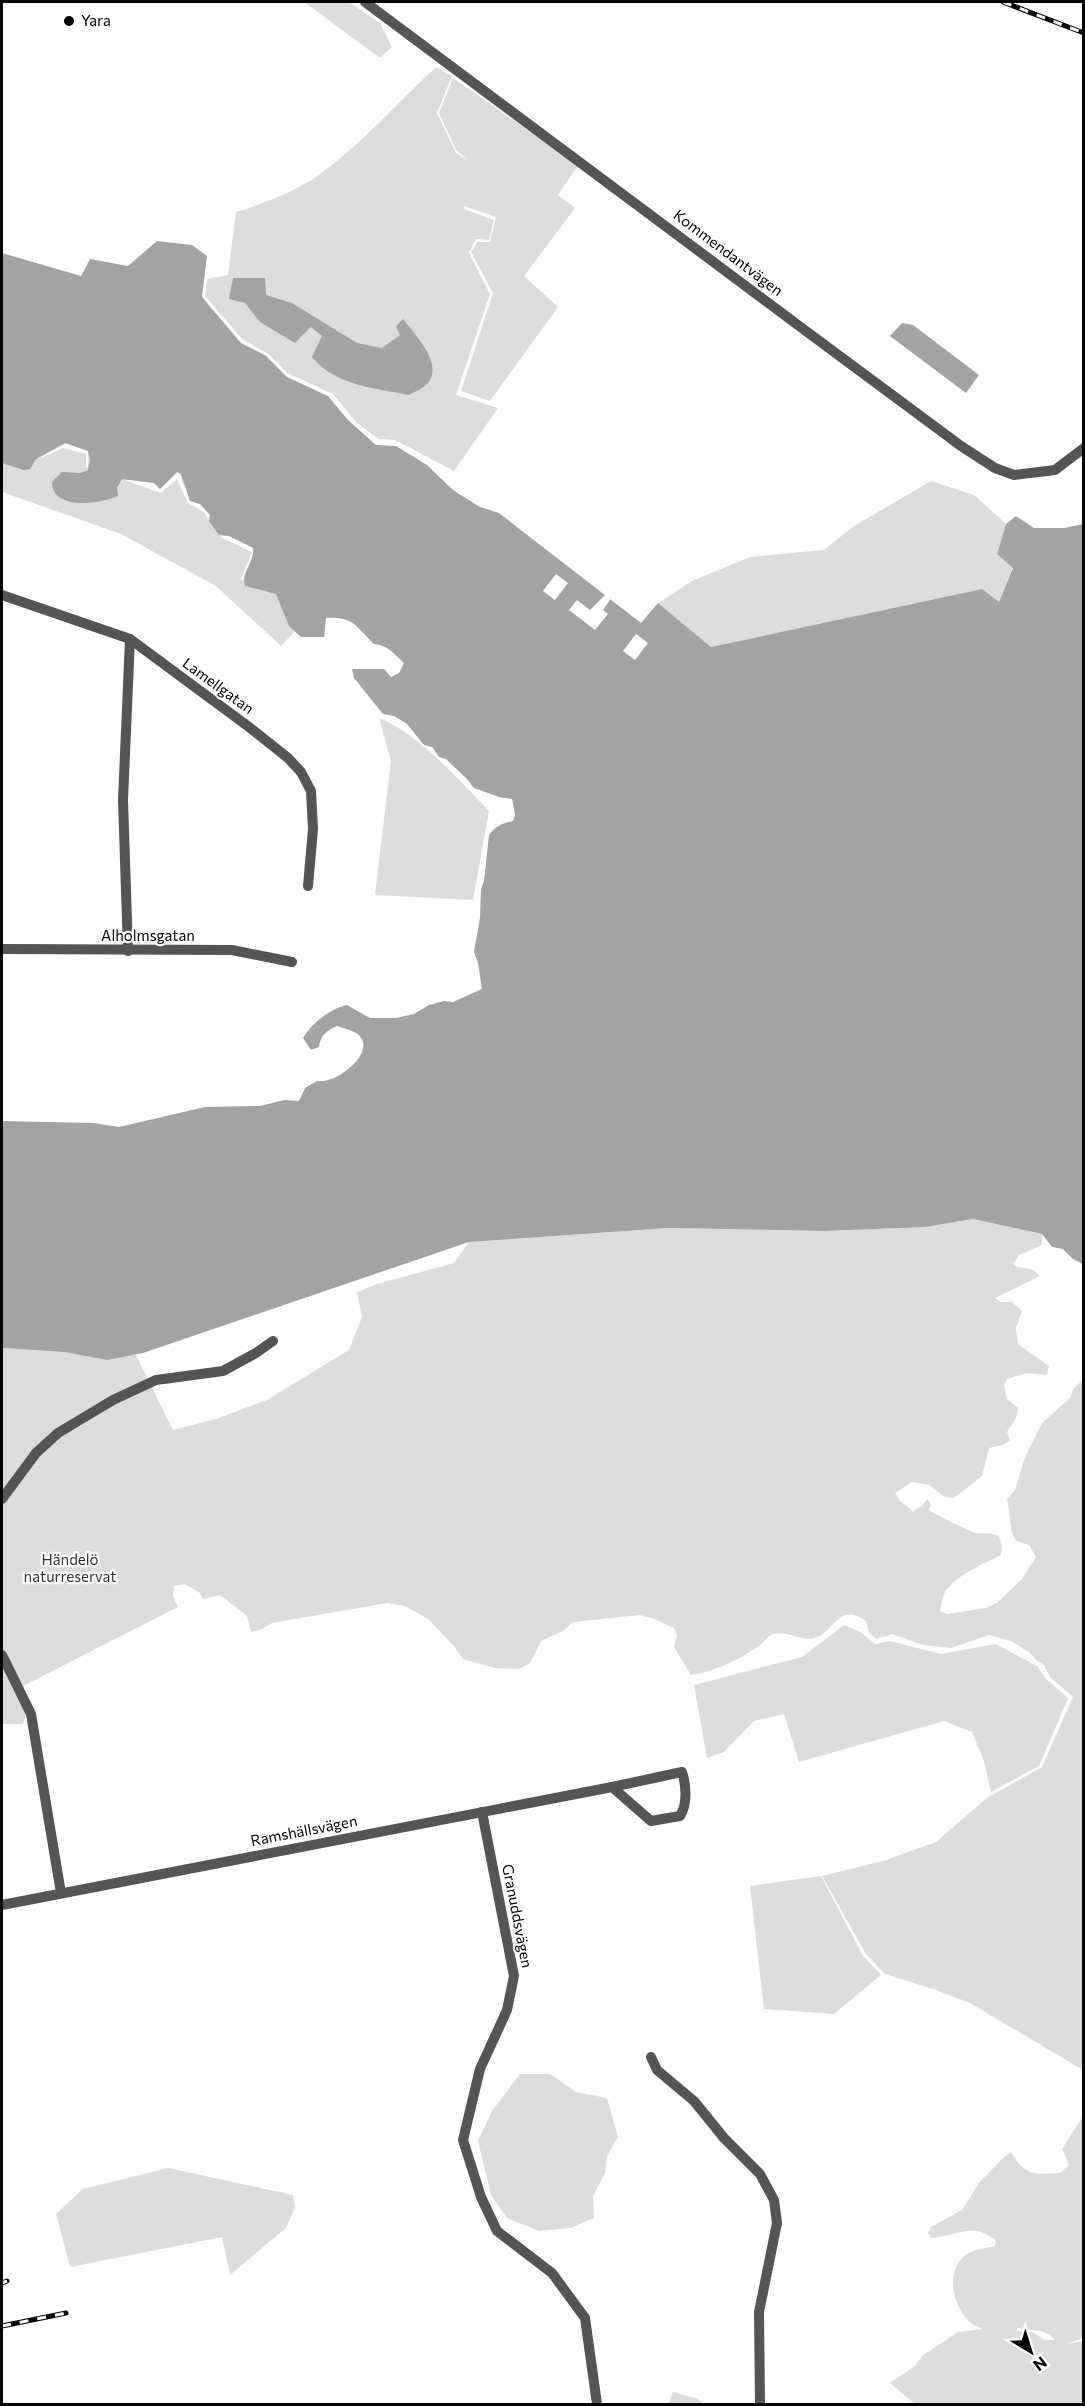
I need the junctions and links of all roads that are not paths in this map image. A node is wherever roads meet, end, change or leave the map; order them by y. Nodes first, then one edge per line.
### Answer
1 (365, 2) edge
2 (1083, 448) edge
3 (2, 595) edge
4 (130, 639) junction
5 (308, 886) dead end
6 (2, 949) edge
7 (128, 951) junction
8 (292, 962) dead end
9 (273, 1341) dead end
10 (2, 1500) edge
11 (2, 1655) edge
12 (612, 1787) junction
13 (482, 1812) junction
14 (61, 1893) junction
15 (2, 1905) edge
16 (651, 2057) dead end
17 (597, 2404) edge
18 (760, 2404) edge

1 - 2 street, Kommendantvägen
3 - 4 street, Lamellgatan
4 - 5 street, Lamellgatan
4 - 7 street
6 - 7 street, Alholmsgatan
7 - 8 street, Alholmsgatan
9 - 10 street
11 - 14 street
12 - 12 street, Ramshällsvägen
12 - 13 street, Ramshällsvägen
13 - 14 street, Ramshällsvägen
13 - 17 street, Granuddsvägen
14 - 15 street, Ramshällsvägen
16 - 18 street

